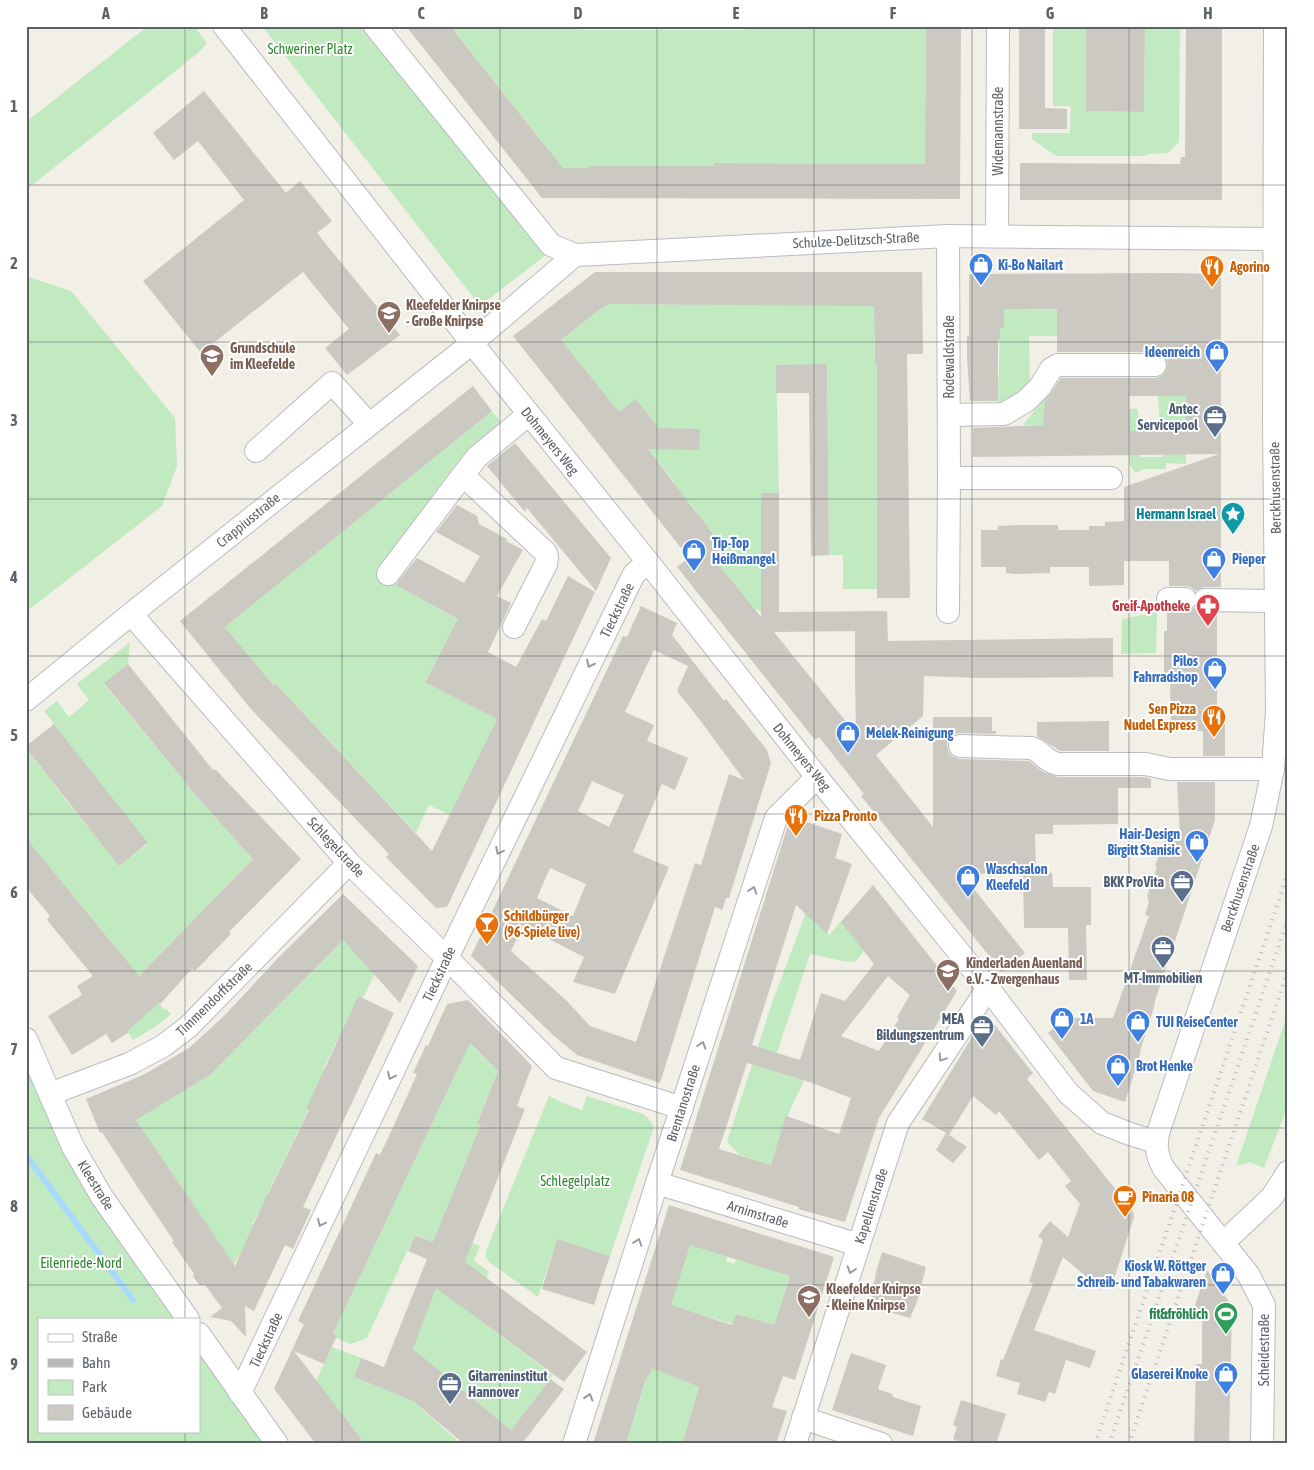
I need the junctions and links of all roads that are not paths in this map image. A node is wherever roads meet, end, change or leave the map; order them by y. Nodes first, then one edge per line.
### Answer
1 (224, 26) edge
2 (375, 26) edge
3 (998, 26) edge
4 (1279, 35) edge
5 (998, 235) junction
6 (948, 236) junction
7 (1274, 239) junction
8 (575, 255) junction
9 (472, 343) junction
10 (1155, 365) dead end
11 (529, 414) junction
12 (949, 416) junction
13 (1281, 422) edge
14 (369, 424) junction
15 (256, 451) dead end
16 (463, 474) junction
17 (949, 478) junction
18 (1111, 478) dead end
19 (1281, 480) edge
20 (648, 562) junction
21 (388, 574) dead end
22 (1186, 599) dead end
23 (1276, 601) junction
24 (948, 612) dead end
25 (131, 614) junction
26 (514, 627) dead end
27 (26, 700) edge
28 (960, 746) dead end
29 (1273, 769) junction
30 (817, 777) junction
31 (349, 863) junction
32 (447, 958) junction
33 (988, 988) junction
34 (26, 1039) edge
35 (50, 1094) junction
36 (682, 1108) junction
37 (1156, 1142) junction
38 (1288, 1172) edge
39 (657, 1183) junction
40 (1223, 1244) junction
41 (858, 1245) junction
42 (187, 1318) edge
43 (200, 1335) edge
44 (240, 1393) junction
45 (803, 1418) junction
46 (277, 1444) edge
47 (574, 1444) edge
48 (795, 1444) edge
49 (881, 1444) edge
50 (1262, 1444) edge

1 - 9 street
2 - 8 street
3 - 5 street, Widemannstraße
4 - 7 street, Berckhusenstraße
5 - 6 street, Schulze-Delitzsch-Straße
5 - 7 street, Schulze-Delitzsch-Straße
6 - 8 street, Schulze-Delitzsch-Straße
6 - 12 street, Rodewaldstraße
7 - 13 street, Berckhusenstraße
8 - 9 street
9 - 11 street, Dohmeyers Weg
9 - 14 street, Crappiusstraße
10 - 12 street
11 - 16 street
11 - 20 street, Dohmeyers Weg
12 - 17 street, Rodewaldstraße
13 - 19 street, Berckhusenstraße
14 - 15 street
14 - 25 street, Crappiusstraße
16 - 21 street
16 - 26 street
17 - 18 street
17 - 24 street, Rodewaldstraße
19 - 23 street, Berckhusenstraße
20 - 30 street, Dohmeyers Weg
20 -> 32 street, Tieckstraße
22 - 23 street
23 - 29 street, Berckhusenstraße
25 - 27 street, Crappiusstraße
25 - 31 street, Schlegelstraße
28 - 29 street
29 - 37 street, Berckhusenstraße
30 - 33 street, Dohmeyers Weg
36 -> 30 street, Brentanostraße
31 - 32 street, Schlegelstraße
31 - 35 street, Timmendorffstraße
32 - 36 street, Schlegelstraße
32 -> 44 street, Tieckstraße
33 - 37 street, Dohmeyers Weg
33 -> 41 street, Kapellenstraße
34 - 35 street, Kleestraße
35 - 42 street, Kleestraße
36 - 39 street, Brentanostraße
37 - 40 street, Scheidestraße
38 - 40 street
39 - 41 street, Arnimstraße
47 -> 39 street, Brentanostraße
40 - 50 street, Scheidestraße
41 -> 45 street, Kapellenstraße
43 - 44 street
44 - 46 street
45 - 48 street, Kapellenstraße
45 - 49 street

